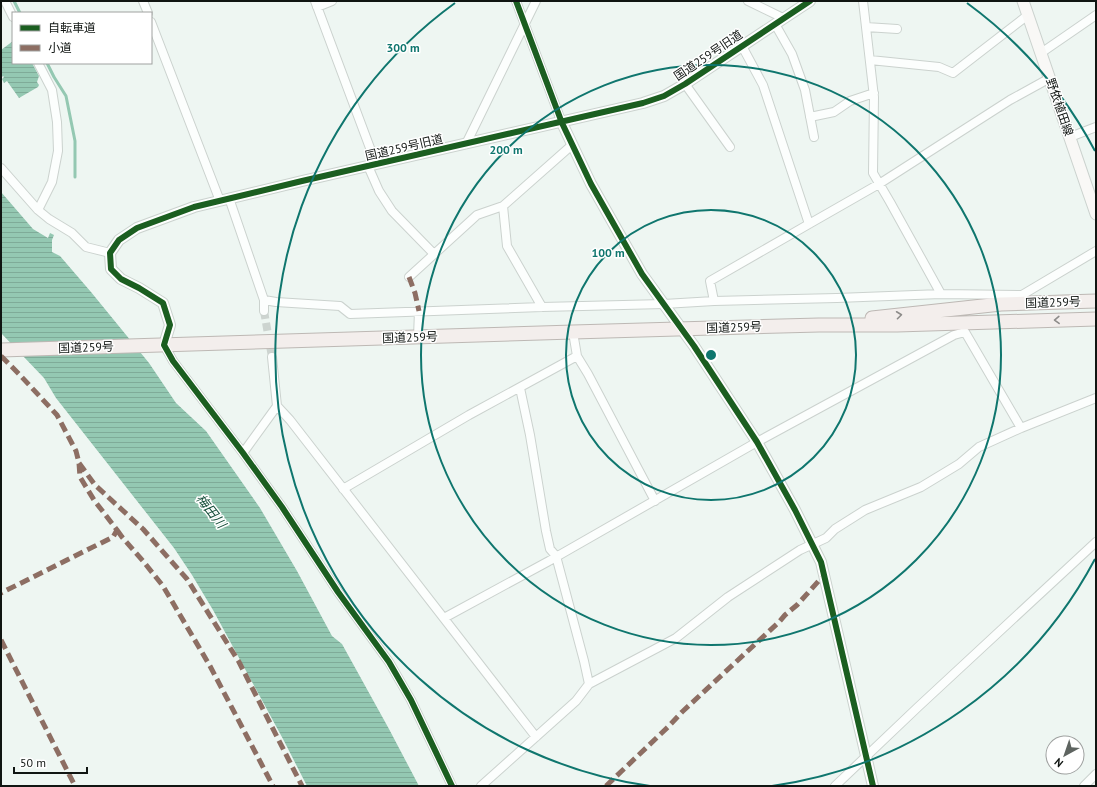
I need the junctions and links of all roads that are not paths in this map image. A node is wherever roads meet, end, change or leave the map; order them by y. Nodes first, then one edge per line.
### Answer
1 (5, 1) edge
2 (143, 1) edge
3 (332, 1) edge
4 (516, 1) edge
5 (536, 1) edge
6 (748, 1) edge
7 (810, 1) edge
8 (863, 1) edge
9 (1024, 1) edge
10 (316, 4) edge
11 (148, 12) edge
12 (12, 14) edge
13 (1028, 15) junction
14 (1096, 15) edge
15 (779, 21) junction
16 (152, 24) edge
17 (525, 25) junction
18 (866, 27) junction
19 (897, 29) dead end
20 (742, 46) junction
21 (1041, 53) junction
22 (870, 60) junction
23 (39, 64) edge
24 (1050, 78) junction
25 (685, 84) junction
26 (874, 93) junction
27 (810, 117) junction
28 (562, 123) junction
29 (1096, 127) edge
30 (814, 136) dead end
31 (1070, 137) junction
32 (466, 144) junction
33 (572, 145) junction
34 (730, 147) dead end
35 (372, 165) junction
36 (1, 168) edge
37 (879, 184) junction
38 (225, 200) junction
39 (503, 206) junction
40 (38, 210) junction
41 (1096, 214) edge
42 (809, 224) junction
43 (1096, 251) edge
44 (110, 253) junction
45 (434, 254) junction
46 (409, 277) dead end
47 (940, 294) junction
48 (264, 300) junction
49 (714, 301) junction
50 (1096, 301) edge
51 (664, 304) junction
52 (542, 307) junction
53 (264, 311) tunnel mouth
54 (419, 311) junction
55 (1096, 319) edge
56 (819, 325) junction
57 (682, 329) junction
58 (573, 332) junction
59 (418, 337) junction
60 (164, 345) junction
61 (1, 350) edge
62 (577, 356) junction
63 (272, 357) tunnel mouth
64 (520, 388) junction
65 (1096, 398) edge
66 (277, 406) junction
67 (1021, 428) junction
68 (757, 442) junction
69 (243, 453) junction
70 (342, 489) junction
71 (655, 501) junction
72 (1096, 542) edge
73 (812, 544) junction
74 (556, 556) junction
75 (444, 618) junction
76 (589, 684) junction
77 (536, 737) junction
78 (866, 756) junction
79 (1096, 774) edge
80 (452, 786) edge
81 (481, 786) edge
82 (835, 786) edge
83 (873, 786) edge
84 (1084, 786) edge

1 - 12 street
2 - 11 street
3 - 10 street
4 - 17 street
5 - 17 street
6 - 15 street
7 - 15 street, 国道259号旧道
8 - 18 street
9 - 13 main road, 野依植田線
10 - 35 street
13 - 21 main road, 野依植田線
13 - 22 street
14 - 21 street
15 - 20 street, 国道259号旧道
15 - 27 street
16 - 38 street
17 - 28 street
17 - 32 street
18 - 19 street
18 - 22 street
20 - 25 street, 国道259号旧道
20 - 42 street
21 - 24 main road, 野依植田線
22 - 26 street
23 - 40 street
24 - 31 main road, 野依植田線
24 - 37 street
25 - 28 street, 国道259号旧道
25 - 34 street
26 - 27 street
26 - 37 street
27 - 30 street
28 - 32 street, 国道259号旧道
28 - 33 street
29 - 31 street
31 - 41 main road, 野依植田線
32 - 35 street, 国道259号旧道
33 - 39 street
33 - 51 street
35 - 38 street, 国道259号旧道
35 - 45 street
36 - 40 street
37 - 42 street
37 - 47 street
38 - 44 street, 国道259号旧道
38 - 48 street
39 - 45 street
39 - 52 street
40 - 44 street
42 - 49 street
43 - 47 street
44 - 60 street
45 - 46 street
47 - 49 street
48 - 53 street
48 - 54 street
49 - 51 street
56 -> 50 highway, 国道259号
51 - 52 street
51 - 57 street
52 - 54 street
54 - 59 street
55 -> 56 highway, 国道259号
56 - 57 highway, 国道259号
57 - 58 highway, 国道259号
57 - 68 street
58 - 59 highway, 国道259号
58 - 62 street
59 - 60 highway, 国道259号
60 - 61 highway, 国道259号
60 - 69 street
62 - 64 street
62 - 71 street
63 - 66 street
64 - 70 street
64 - 74 street
65 - 67 street
66 - 69 street
66 - 70 street
67 - 68 street
67 - 73 street
68 - 71 street
68 - 73 street
69 - 80 street
70 - 75 street
71 - 74 street
72 - 78 street
73 - 76 street
73 - 78 street
74 - 75 street
74 - 76 street
75 - 77 street
76 - 77 street
77 - 81 street
78 - 82 street
78 - 83 street
79 - 84 street

